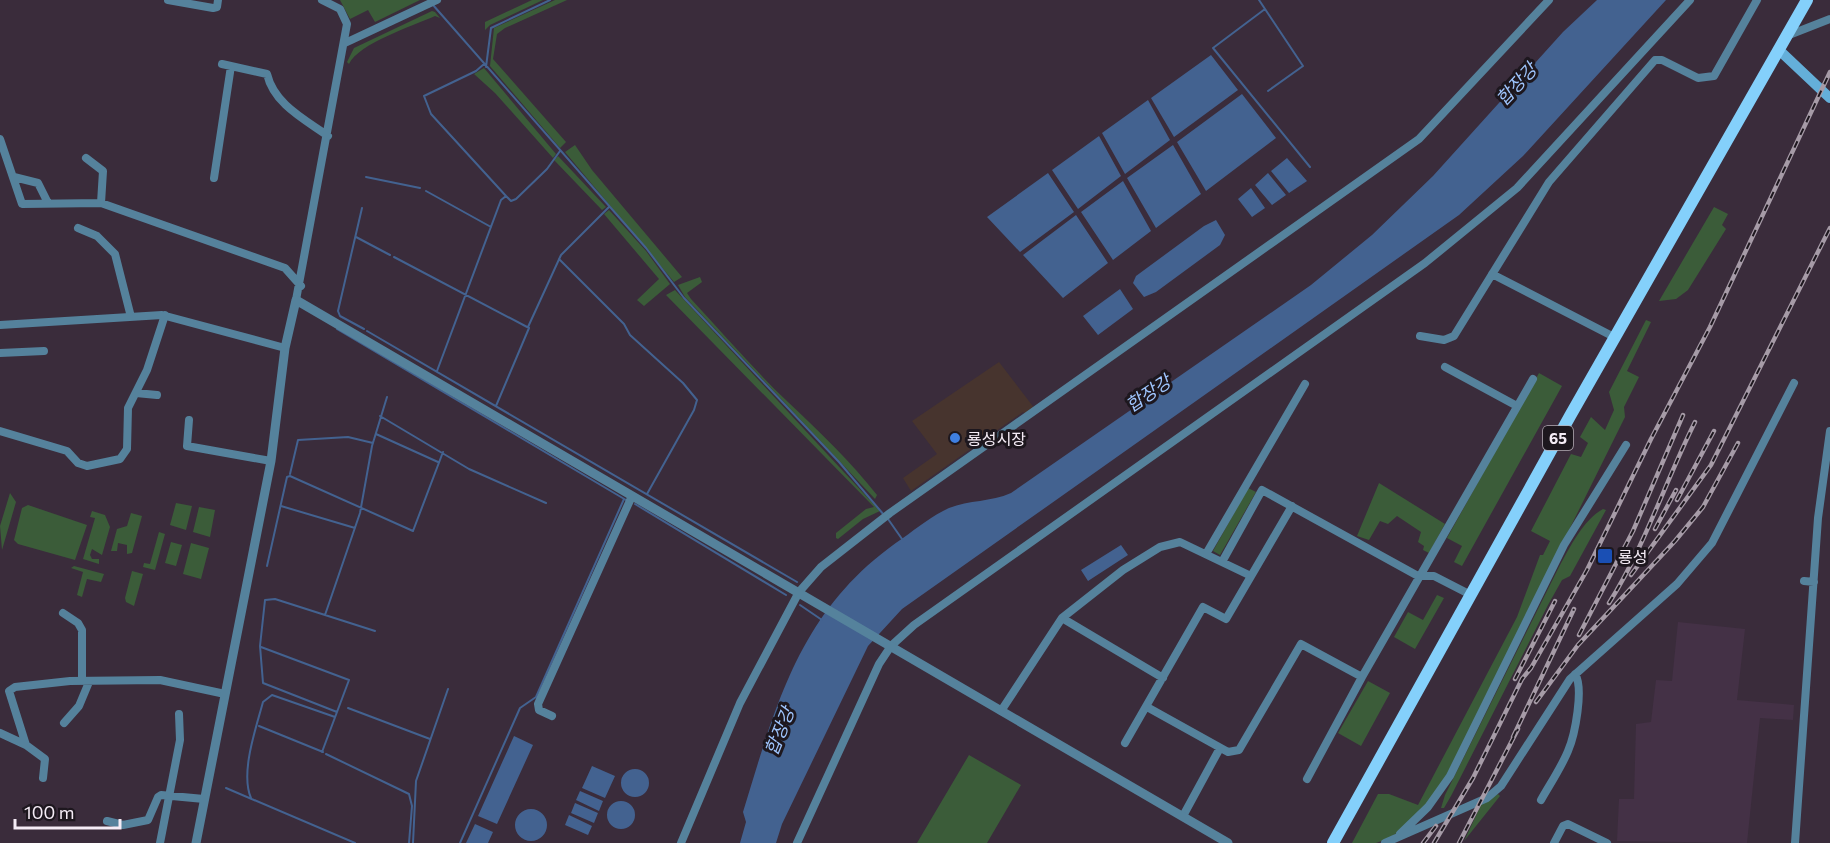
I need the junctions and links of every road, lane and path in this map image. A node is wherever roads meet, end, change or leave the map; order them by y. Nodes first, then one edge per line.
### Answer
1 (168, 0) edge
2 (219, 0) edge
3 (322, 0) edge
4 (436, 0) edge
5 (1549, 0) edge
6 (1690, 0) edge
7 (1756, 0) edge
8 (1807, 0) edge
9 (1830, 19) edge
10 (1787, 35) junction
11 (345, 43) junction
12 (1779, 50) junction
13 (222, 63) dead end
14 (231, 66) junction
15 (1830, 98) edge
16 (328, 136) junction
17 (0, 139) edge
18 (86, 158) dead end
19 (14, 177) junction
20 (214, 178) dead end
21 (48, 203) junction
22 (101, 203) junction
23 (78, 228) dead end
24 (1492, 274) junction
25 (301, 286) junction
26 (296, 300) junction
27 (165, 315) junction
28 (131, 317) junction
29 (0, 325) edge
30 (1420, 336) dead end
31 (1616, 338) junction
32 (285, 348) junction
33 (44, 351) dead end
34 (0, 353) edge
35 (1445, 367) dead end
36 (1533, 379) dead end
37 (1794, 383) dead end
38 (1305, 384) dead end
39 (136, 393) junction
40 (157, 395) dead end
41 (1517, 406) junction
42 (189, 420) dead end
43 (0, 431) edge
44 (1830, 431) edge
45 (1626, 445) dead end
46 (271, 461) junction
47 (1248, 482) junction
48 (1262, 490) junction
49 (632, 496) junction
50 (1292, 506) junction
51 (1206, 555) junction
52 (1222, 562) junction
53 (1251, 576) junction
54 (1418, 576) junction
55 (1804, 581) dead end
56 (1814, 582) junction
57 (799, 592) junction
58 (1471, 595) junction
59 (63, 613) dead end
60 (1062, 618) junction
61 (888, 645) junction
62 (1575, 674) junction
63 (1362, 677) junction
64 (1163, 678) junction
65 (86, 681) junction
66 (225, 694) junction
67 (1147, 707) junction
68 (1001, 711) junction
69 (179, 714) dead end
70 (552, 716) dead end
71 (64, 723) dead end
72 (0, 733) edge
73 (1125, 743) dead end
74 (26, 745) junction
75 (1220, 748) junction
76 (43, 778) dead end
77 (1307, 779) dead end
78 (170, 796) junction
79 (204, 800) junction
80 (1541, 800) dead end
81 (1183, 816) junction
82 (107, 821) dead end
83 (1397, 837) junction
84 (160, 843) edge
85 (196, 843) edge
86 (681, 843) edge
87 (797, 843) edge
88 (1228, 843) edge
89 (1333, 843) edge
90 (1385, 843) edge
91 (1554, 843) edge
92 (1607, 843) edge
93 (1795, 843) edge

1 - 2 street
3 - 11 street
4 - 11 street
5 - 57 street
6 - 61 street
7 - 24 street
8 - 10 main road, 65
9 - 10 street
10 - 12 main road, 65
11 - 16 street
12 - 15 main road
12 - 31 main road, 65
13 - 14 street
14 - 16 street
14 - 20 street
16 - 25 street
17 - 19 street
18 - 22 street
19 - 21 street
19 - 21 street
21 - 22 street
22 - 25 street
23 - 28 street
24 - 30 street
24 - 31 street
25 - 26 street
26 - 32 street
26 - 49 street
27 - 28 street
27 - 32 street
27 - 39 street
28 - 29 street
31 - 58 main road, 65
32 - 46 street
33 - 34 street
35 - 41 street
36 - 41 street
37 - 62 street
38 - 47 street
39 - 40 street
39 - 43 street
41 - 54 street
42 - 46 street
44 - 56 street
45 - 83 street
46 - 66 street
47 - 48 street
47 - 51 street
48 - 50 street
48 - 52 street
49 - 57 street
49 - 70 street
50 - 53 street
50 - 54 street
51 - 52 street
51 - 60 street
52 - 53 street
53 - 64 street
54 - 58 street
54 - 63 street
55 - 56 street
56 - 93 street
57 - 61 street
57 - 86 street
58 - 89 main road, 65
59 - 65 street
60 - 64 street
60 - 68 street
61 - 68 street
61 - 87 street
62 - 80 street
62 - 83 street
63 - 75 street
63 - 77 street
64 - 67 street
65 - 66 street
65 - 71 street
65 - 74 street
66 - 79 street
67 - 73 street
67 - 75 street
68 - 81 street
69 - 78 street
72 - 74 street
74 - 76 street
75 - 81 street
78 - 79 street
78 - 82 street
78 - 84 street
79 - 85 street
81 - 88 street
83 - 90 street
91 - 92 street

